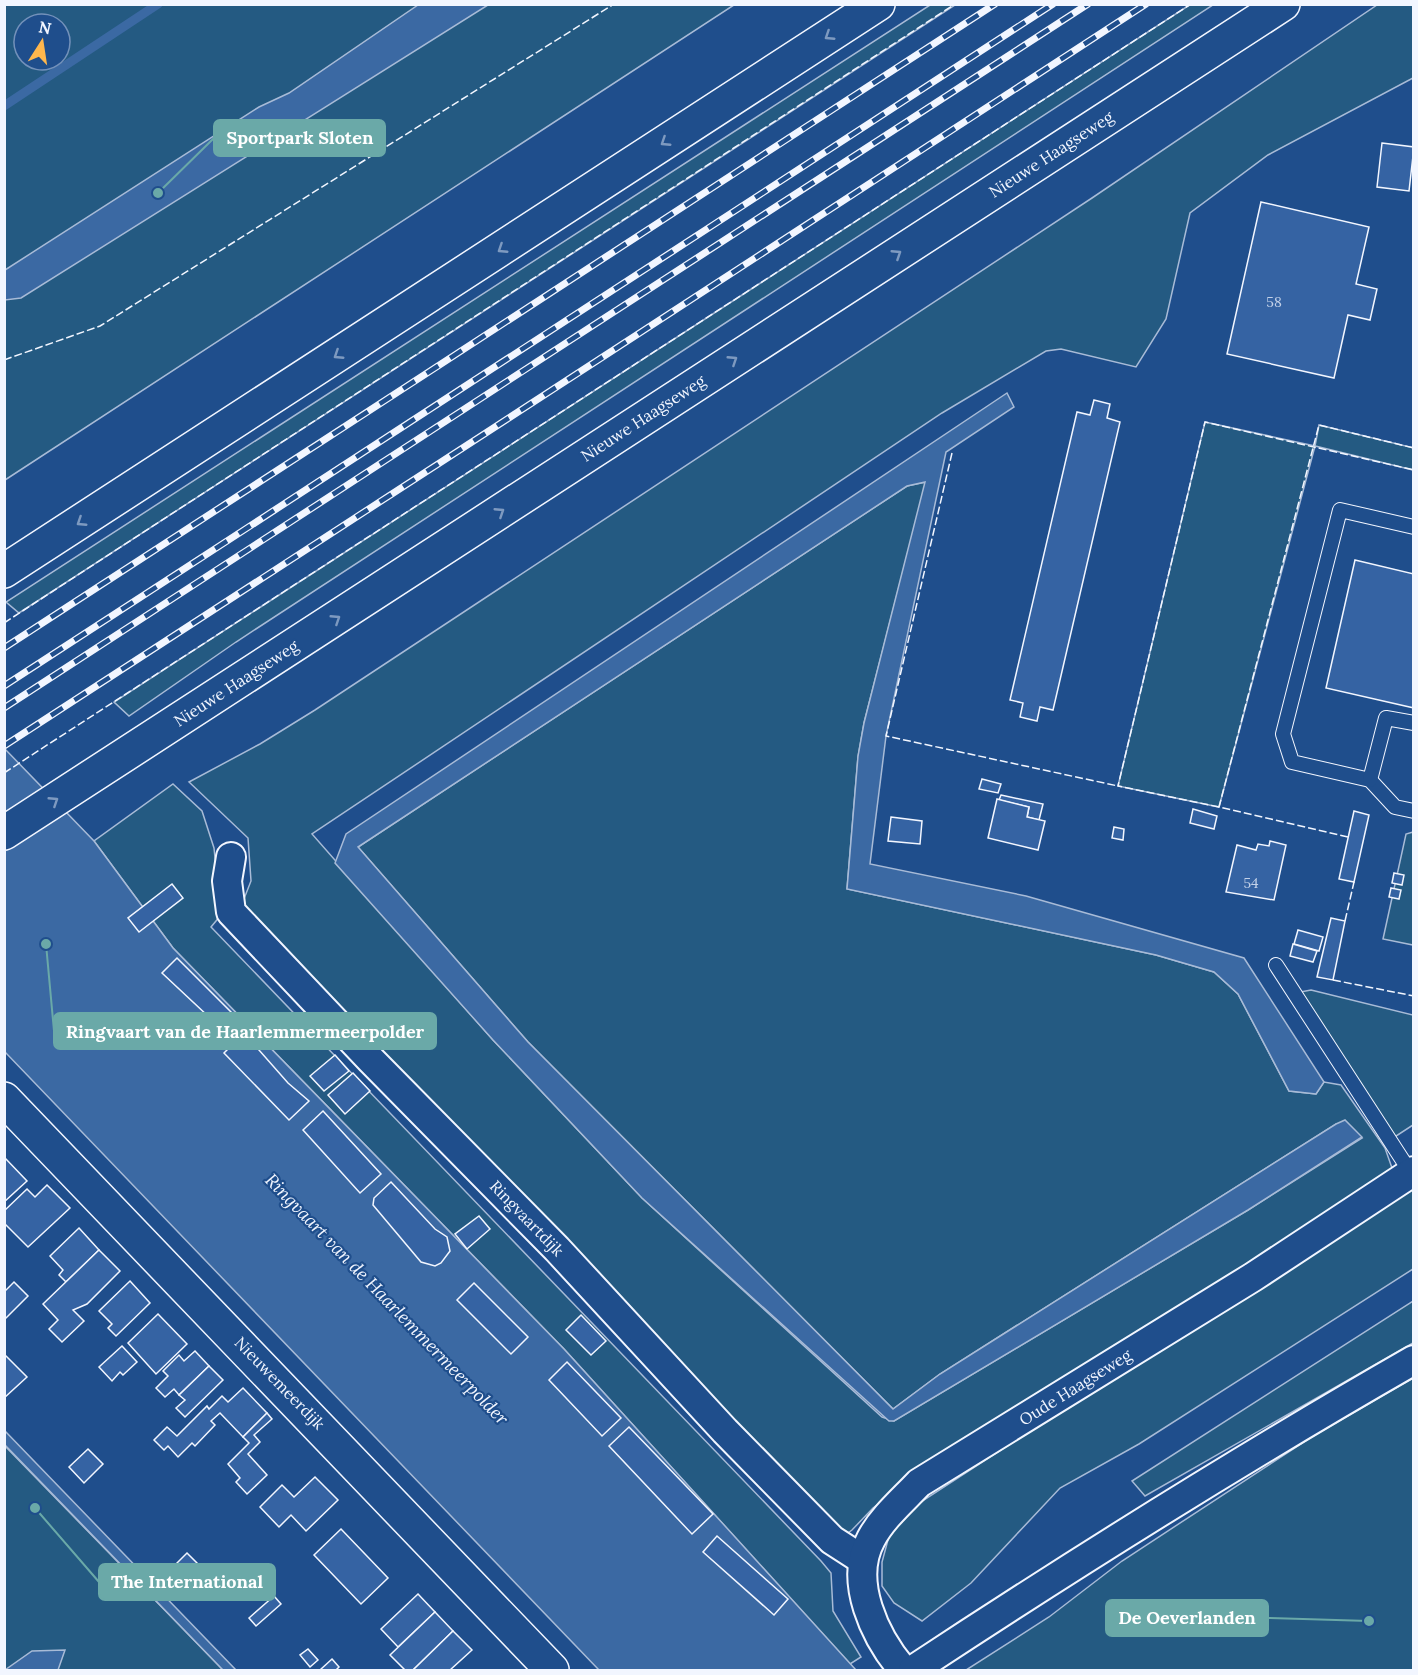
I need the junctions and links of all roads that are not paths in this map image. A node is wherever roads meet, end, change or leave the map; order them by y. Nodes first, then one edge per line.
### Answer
1 (878, 4) edge
2 (1283, 4) edge
3 (1413, 527) edge
4 (4, 571) edge
5 (1413, 723) edge
6 (1370, 780) junction
7 (1413, 811) edge
8 (4, 833) edge
9 (231, 857) dead end
10 (1276, 965) dead end
11 (4, 1099) edge
12 (1412, 1172) edge
13 (1413, 1360) edge
14 (863, 1560) junction
15 (552, 1671) edge
16 (903, 1671) edge
17 (913, 1671) edge

1 -> 4 main road
8 -> 2 main road, Nieuwe Haagseweg
3 - 6 lane
5 - 6 lane
6 - 7 lane
9 - 14 street, Ringvaartdijk
10 - 12 lane, Oude Haagseweg
11 - 15 main road, Nieuwemeerdijk
12 - 14 street, Oude Haagseweg
13 - 17 street
14 - 16 street, Oude Haagseweg

